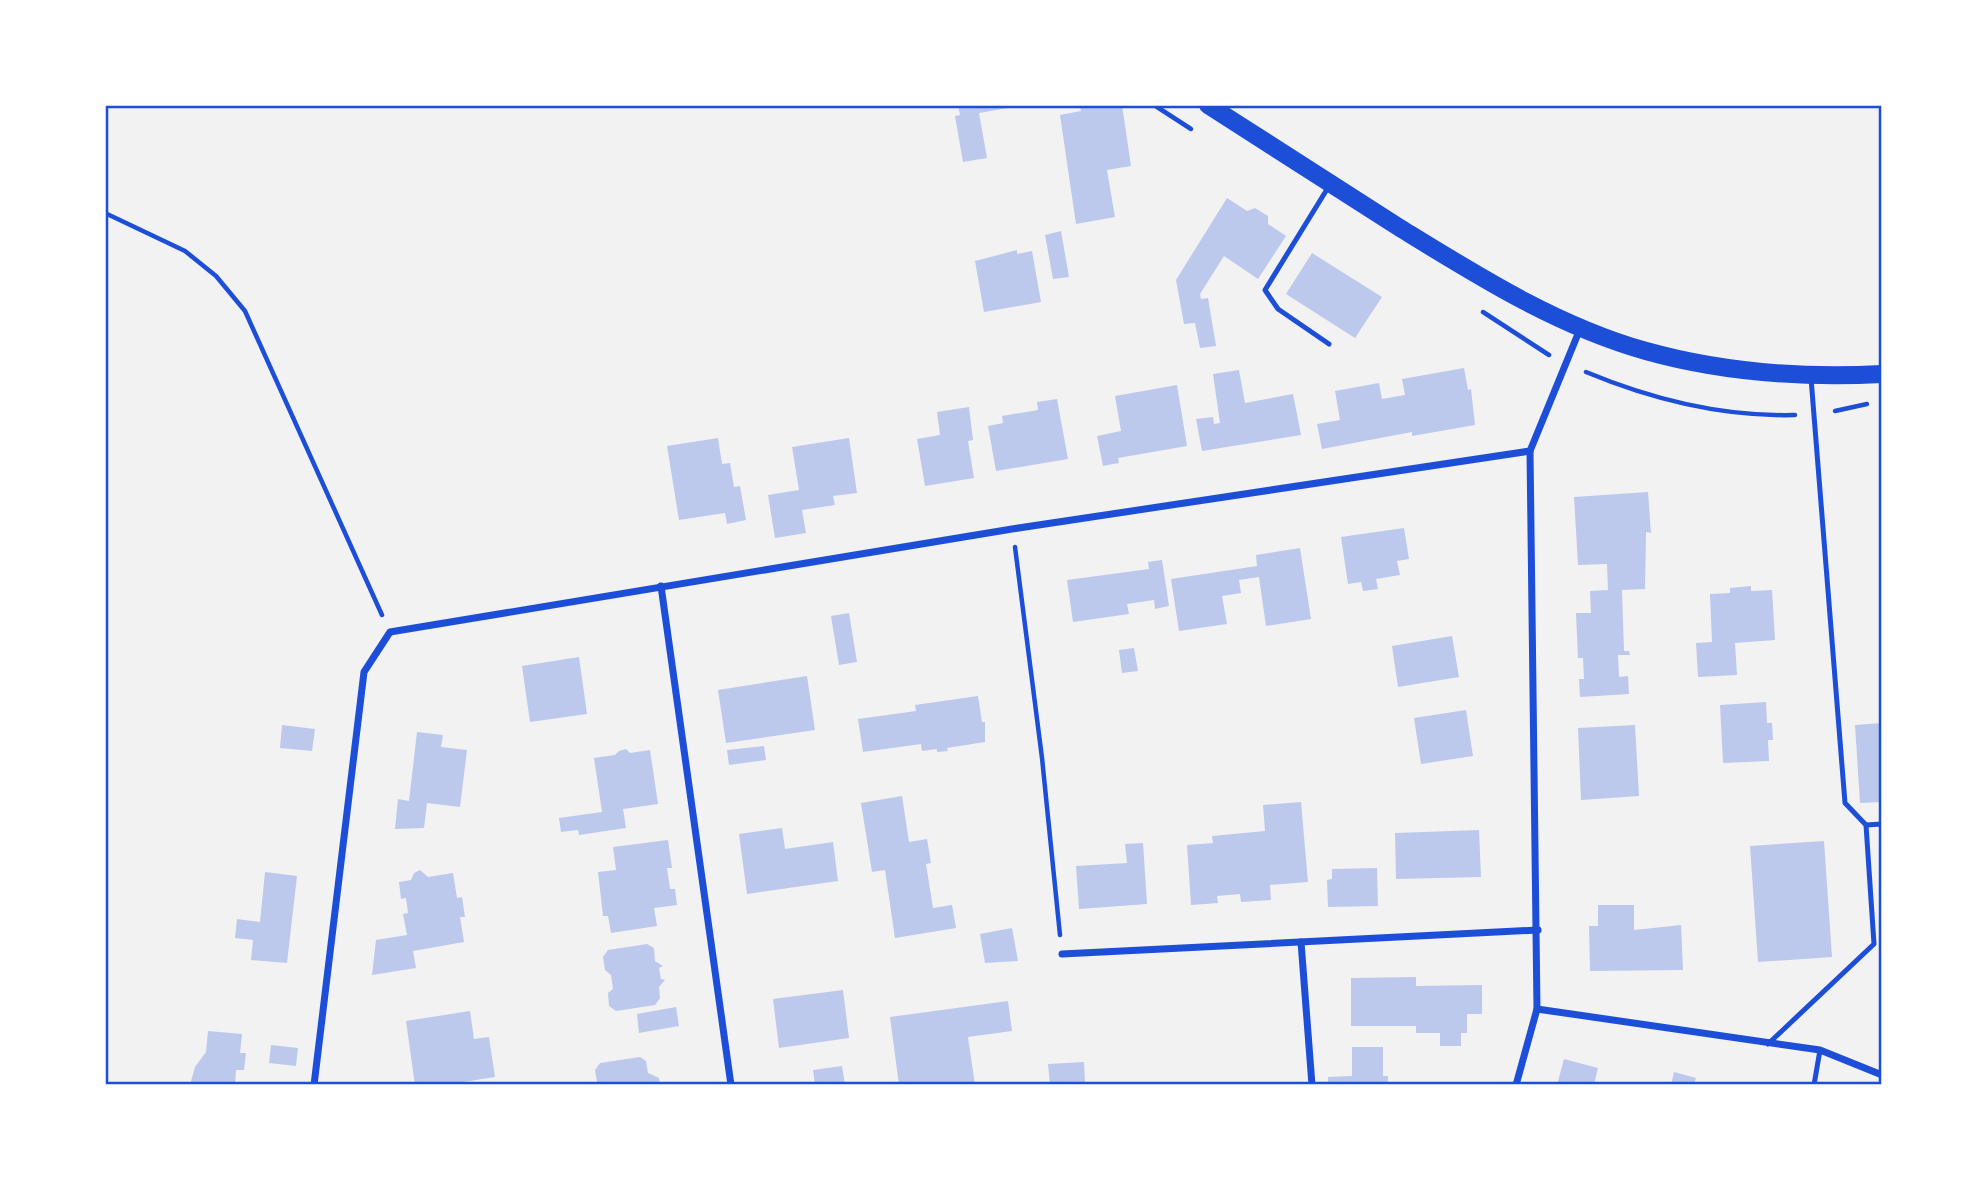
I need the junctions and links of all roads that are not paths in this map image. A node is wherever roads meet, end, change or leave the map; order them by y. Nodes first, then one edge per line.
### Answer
1 (1208, 105) edge
2 (1331, 184) junction
3 (1580, 328) junction
4 (1329, 344) dead end
5 (1882, 374) edge
6 (1811, 375) junction
7 (1530, 450) junction
8 (662, 586) junction
9 (1882, 824) edge
10 (1866, 825) junction
11 (1538, 930) junction
12 (1301, 943) junction
13 (1062, 954) road end
14 (1537, 1009) junction
15 (1768, 1044) junction
16 (1820, 1051) junction
17 (1882, 1075) edge
18 (314, 1085) edge
19 (731, 1085) edge
20 (1312, 1085) edge
21 (1516, 1085) edge
22 (1814, 1085) edge

1 - 2 main road
2 - 3 main road
2 - 4 lane
3 - 6 main road
3 - 7 street
5 - 6 main road
6 - 10 lane
7 - 8 street
7 - 11 street
8 - 18 street
8 - 19 street
9 - 10 lane
10 - 15 lane
11 - 12 street
11 - 14 street
12 - 13 street
12 - 20 street
14 - 15 street
14 - 21 street
15 - 16 street
16 - 17 street
16 - 22 lane

